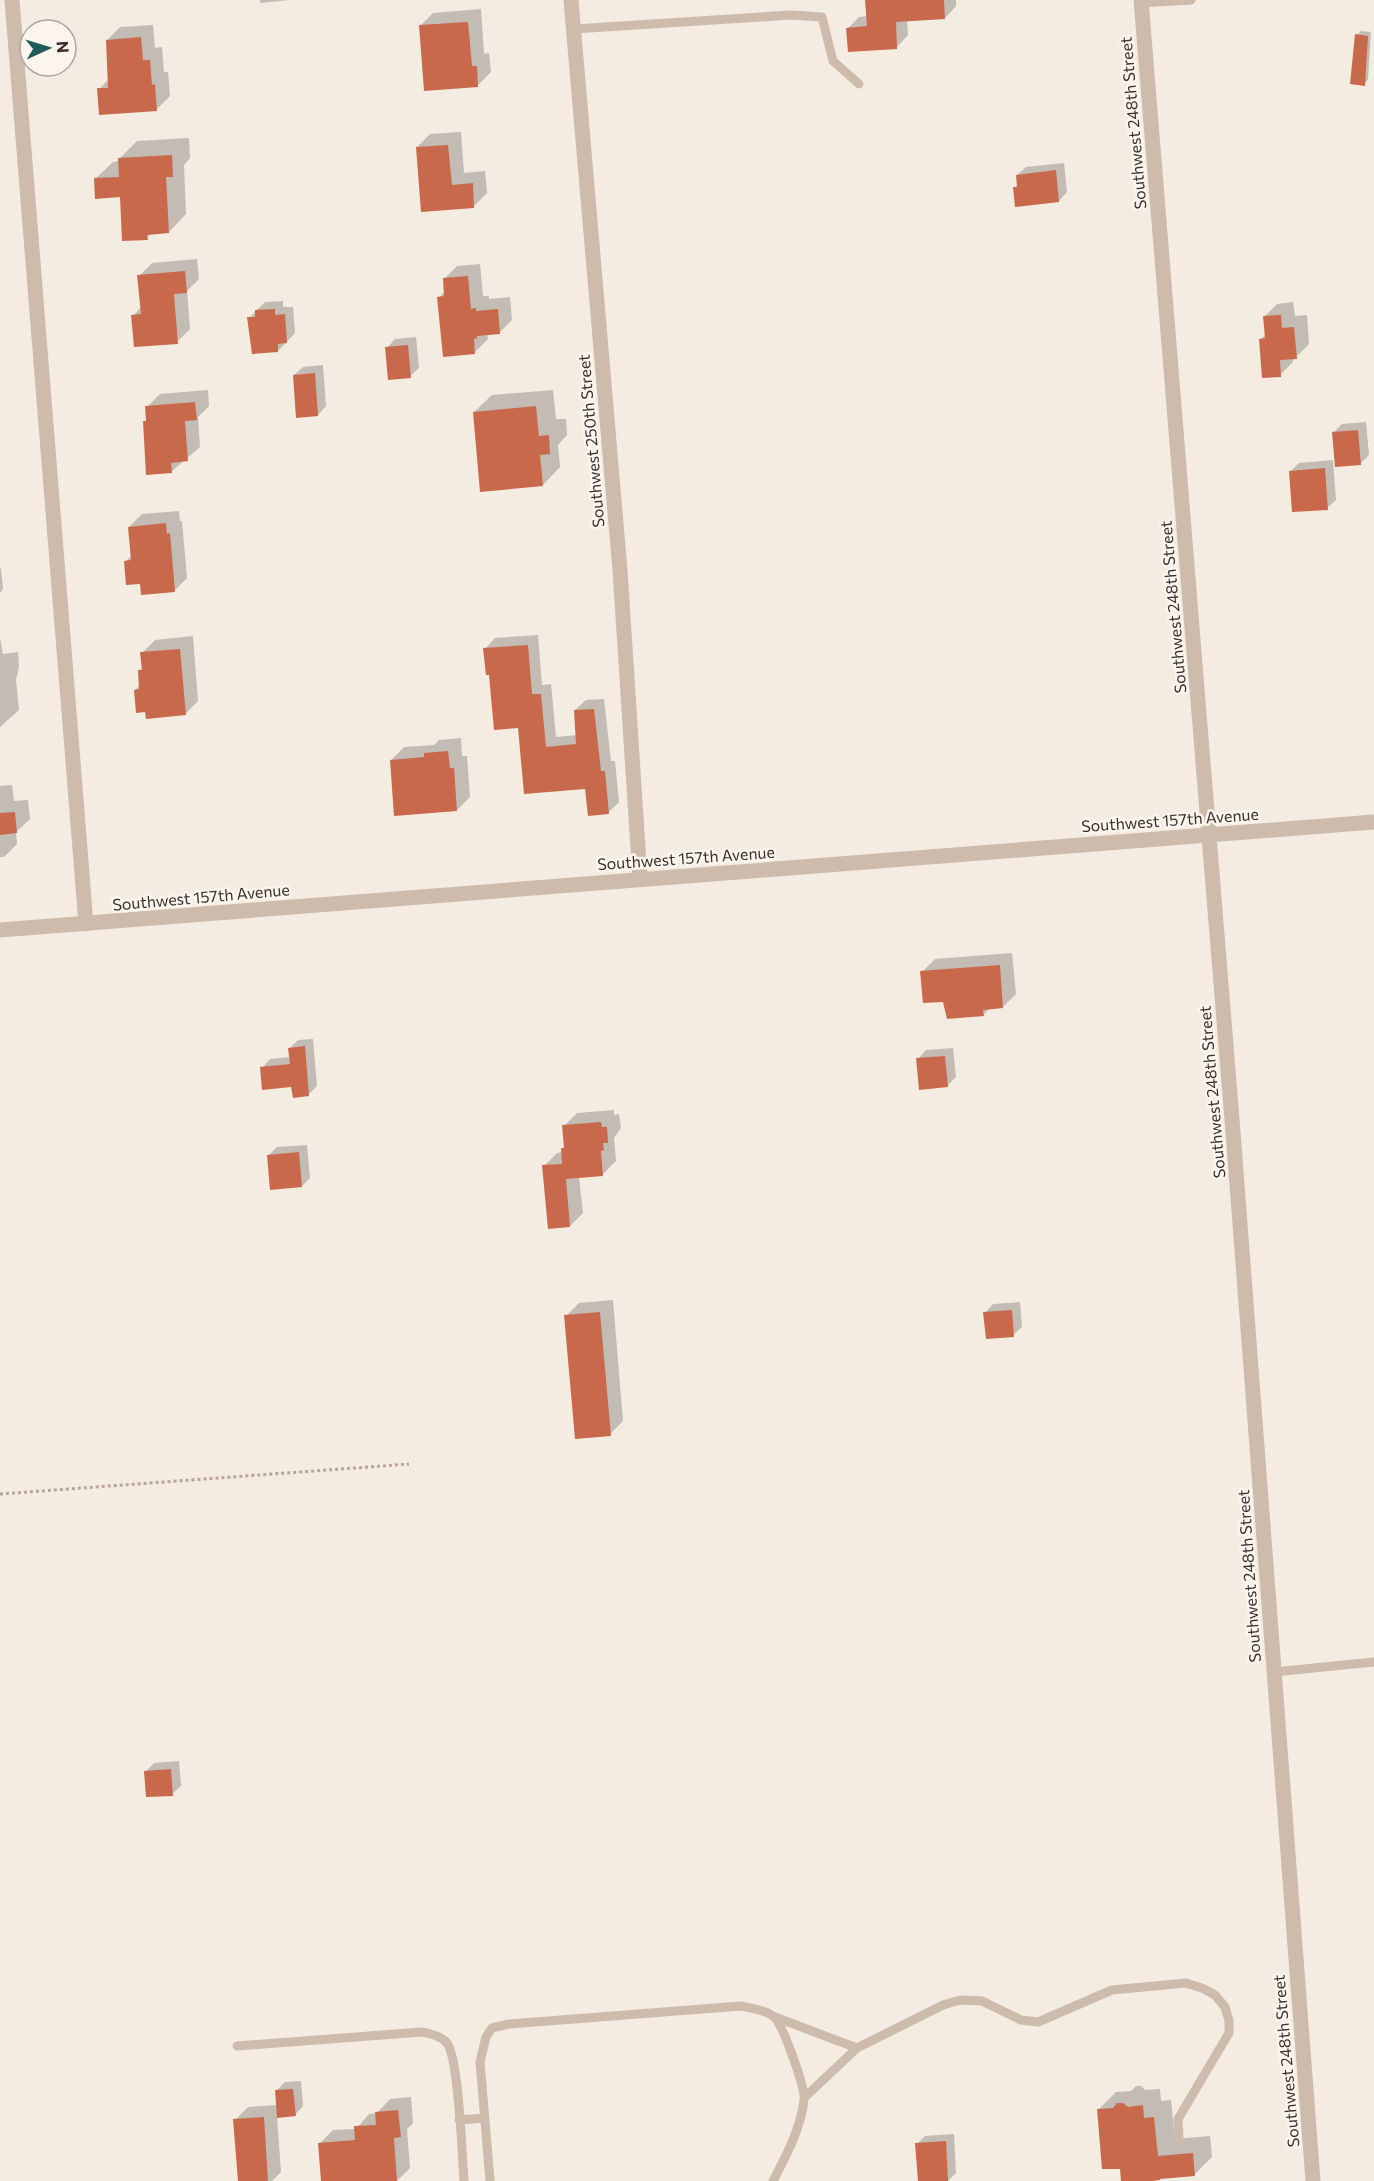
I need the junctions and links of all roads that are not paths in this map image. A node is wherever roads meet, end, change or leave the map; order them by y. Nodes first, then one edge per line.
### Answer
1 (12, 0) edge
2 (572, 0) edge
3 (1191, 0) edge
4 (1141, 2) edge
5 (574, 29) junction
6 (859, 84) dead end
7 (1374, 822) edge
8 (1209, 835) junction
9 (640, 879) junction
10 (86, 924) junction
11 (0, 930) edge
12 (1374, 1662) edge
13 (1274, 1672) junction
14 (775, 2017) junction
15 (237, 2046) dead end
16 (857, 2048) junction
17 (805, 2097) junction
18 (484, 2118) junction
19 (459, 2120) junction
20 (1179, 2139) dead end
21 (464, 2181) edge
22 (490, 2181) edge
23 (773, 2181) edge
24 (1313, 2181) edge

1 - 10 street
2 - 5 street, Southwest 250th Street
3 - 4 lane
4 - 8 street, Southwest 248th Street
5 - 6 lane
5 - 9 street, Southwest 250th Street
7 - 8 street, Southwest 157th Avenue
8 - 9 street, Southwest 157th Avenue
8 - 13 street, Southwest 248th Street
9 - 10 street, Southwest 157th Avenue
10 - 11 street, Southwest 157th Avenue
12 - 13 lane
13 - 24 street, Southwest 248th Street
14 - 16 lane
14 - 17 lane
14 - 18 lane
15 - 19 lane
16 - 17 lane
16 - 20 lane
17 - 23 lane
18 - 19 lane
18 - 22 lane
19 - 21 lane

